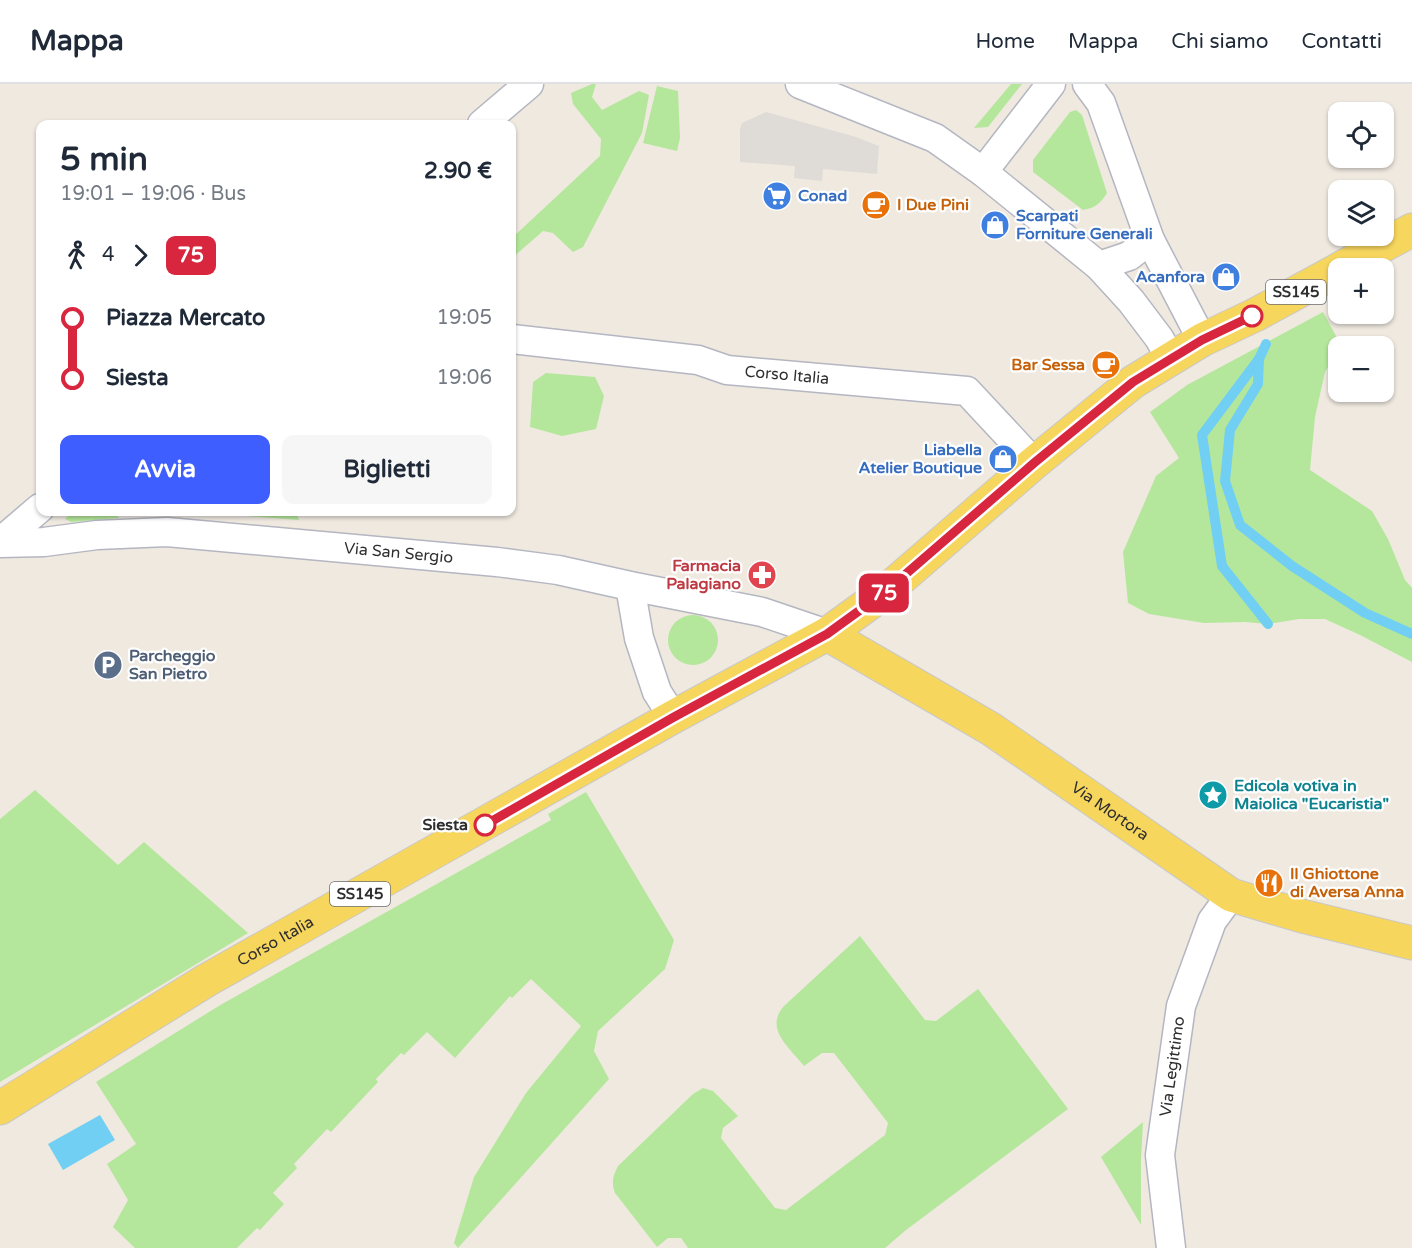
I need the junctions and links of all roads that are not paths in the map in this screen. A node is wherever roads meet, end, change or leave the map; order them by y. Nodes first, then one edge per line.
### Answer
1 (529, 84) edge
2 (800, 84) edge
3 (1051, 84) edge
4 (1100, 90) edge
5 (487, 120) edge
6 (983, 172) junction
7 (1412, 230) edge
8 (1140, 248) junction
9 (1360, 258) edge
10 (1099, 266) junction
11 (1328, 275) edge
12 (516, 339) edge
13 (1202, 340) junction
14 (1171, 358) junction
15 (1034, 463) junction
16 (36, 511) edge
17 (152, 516) edge
18 (167, 532) junction
19 (0, 543) edge
20 (630, 586) junction
21 (827, 634) junction
22 (674, 717) junction
23 (1231, 895) junction
24 (1412, 943) edge
25 (0, 1108) edge
26 (1171, 1248) edge

1 - 5 street
2 - 6 street
3 - 6 street
4 - 8 street
6 - 10 street
7 - 9 main road, Corso Italia / SS145
8 - 10 street
8 - 13 street
10 - 14 street
11 - 13 main road, Corso Italia / SS145
12 - 15 street, Corso Italia
13 - 14 main road, Corso Italia / SS145
14 - 15 main road, Corso Italia / SS145
15 - 21 main road, Corso Italia / SS145
16 - 19 street
17 - 18 street
18 - 19 street, Via San Sergio
18 - 20 street, Via San Sergio
20 - 21 street, Via San Sergio
20 - 22 street
21 - 22 main road, Corso Italia / SS145
21 - 23 main road, Via Mortora
22 - 25 main road, Corso Italia / SS145
23 - 24 main road, Via Mortora
23 - 26 street, Via Legittimo

